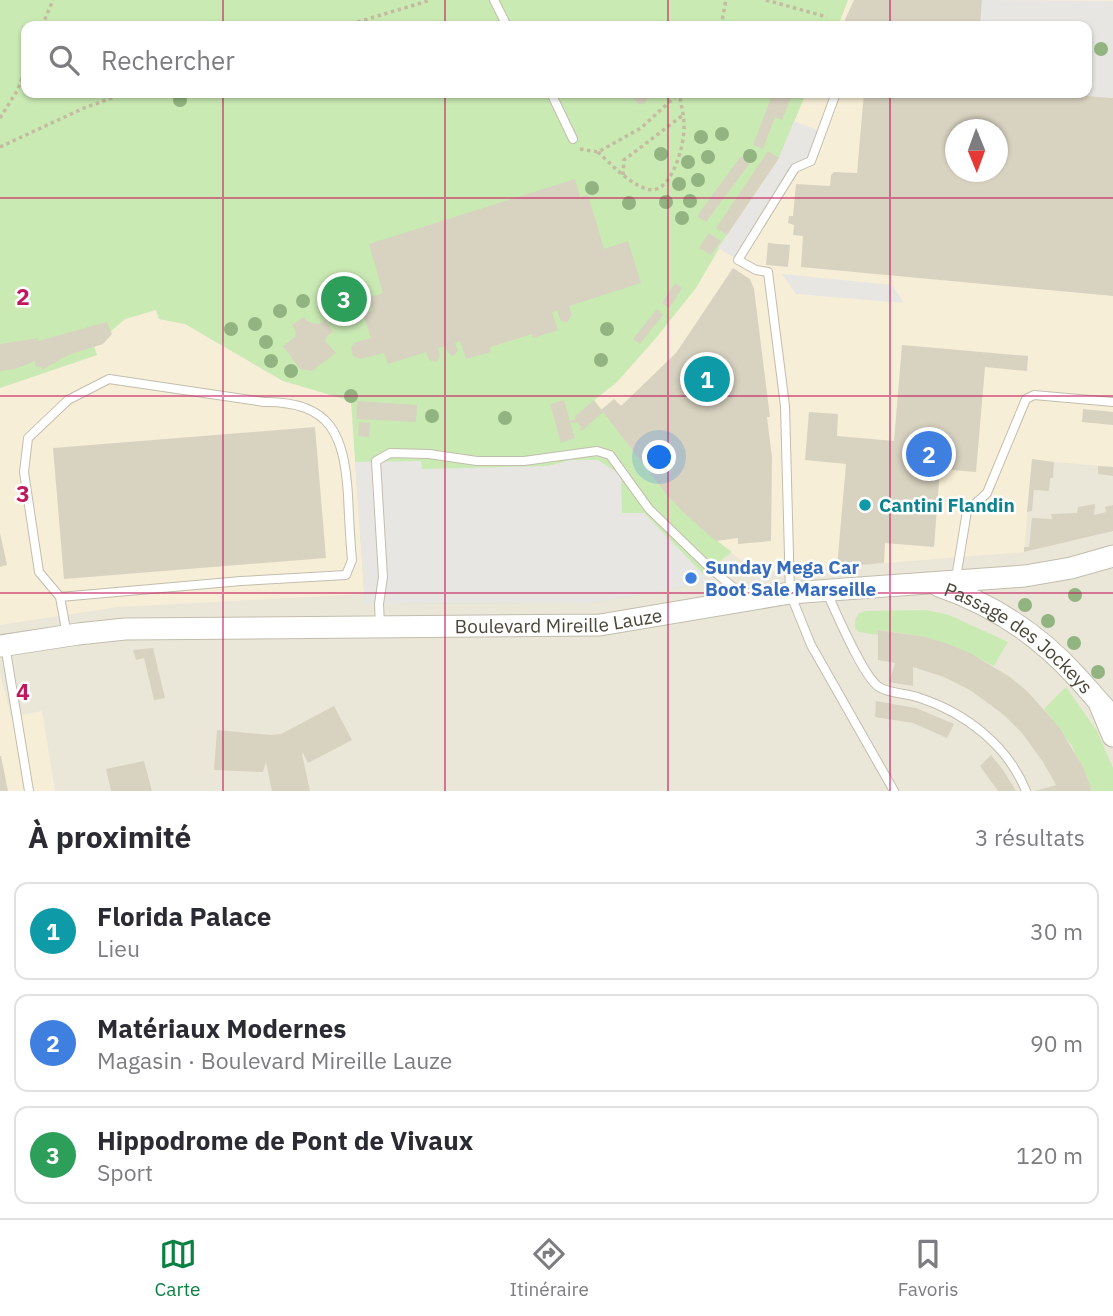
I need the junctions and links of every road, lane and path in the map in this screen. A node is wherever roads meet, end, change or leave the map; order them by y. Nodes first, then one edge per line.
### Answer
1 (53, 0) edge
2 (431, 0) edge
3 (494, 0) edge
4 (726, 0) edge
5 (766, 0) edge
6 (827, 17) dead end
7 (44, 21) edge
8 (362, 21) edge
9 (504, 21) edge
10 (722, 21) edge
11 (21, 81) edge
12 (112, 98) edge
13 (553, 98) edge
14 (673, 98) edge
15 (680, 98) edge
16 (834, 98) edge
17 (683, 116) junction
18 (0, 118) edge
19 (573, 139) joint
20 (0, 147) edge
21 (598, 152) junction
22 (623, 175) junction
23 (1113, 402) edge
24 (1113, 556) edge
25 (956, 581) junction
26 (930, 583) junction
27 (826, 590) junction
28 (790, 593) junction
29 (60, 597) junction
30 (747, 599) junction
31 (380, 627) junction
32 (67, 635) junction
33 (3, 646) edge
34 (1106, 710) edge
35 (1113, 736) edge
36 (29, 791) edge
37 (894, 791) edge
38 (1026, 791) edge

1 - 7 path
2 - 8 path
3 - 9 lane
4 - 10 path
5 - 6 path
11 - 18 path
12 - 20 path
13 - 19 lane
14 - 21 path
15 - 17 path
16 - 28 lane
17 - 22 path
17 - 22 path
19 - 21 path
21 - 22 path
23 - 25 lane
24 - 25 street, Boulevard Mireille Lauze
25 - 26 street, Boulevard Mireille Lauze
26 - 27 street, Boulevard Mireille Lauze
26 - 34 street, Passage des Jockeys
27 - 28 street, Boulevard Mireille Lauze
27 - 38 lane
28 - 30 street, Boulevard Mireille Lauze
28 - 37 lane
29 - 29 lane
29 - 32 lane
30 - 31 street, Boulevard Mireille Lauze
30 - 31 lane
31 - 32 street, Boulevard Mireille Lauze
32 - 33 street, Boulevard Mireille Lauze
33 - 36 lane
34 - 35 street, Passage des Jockeys

